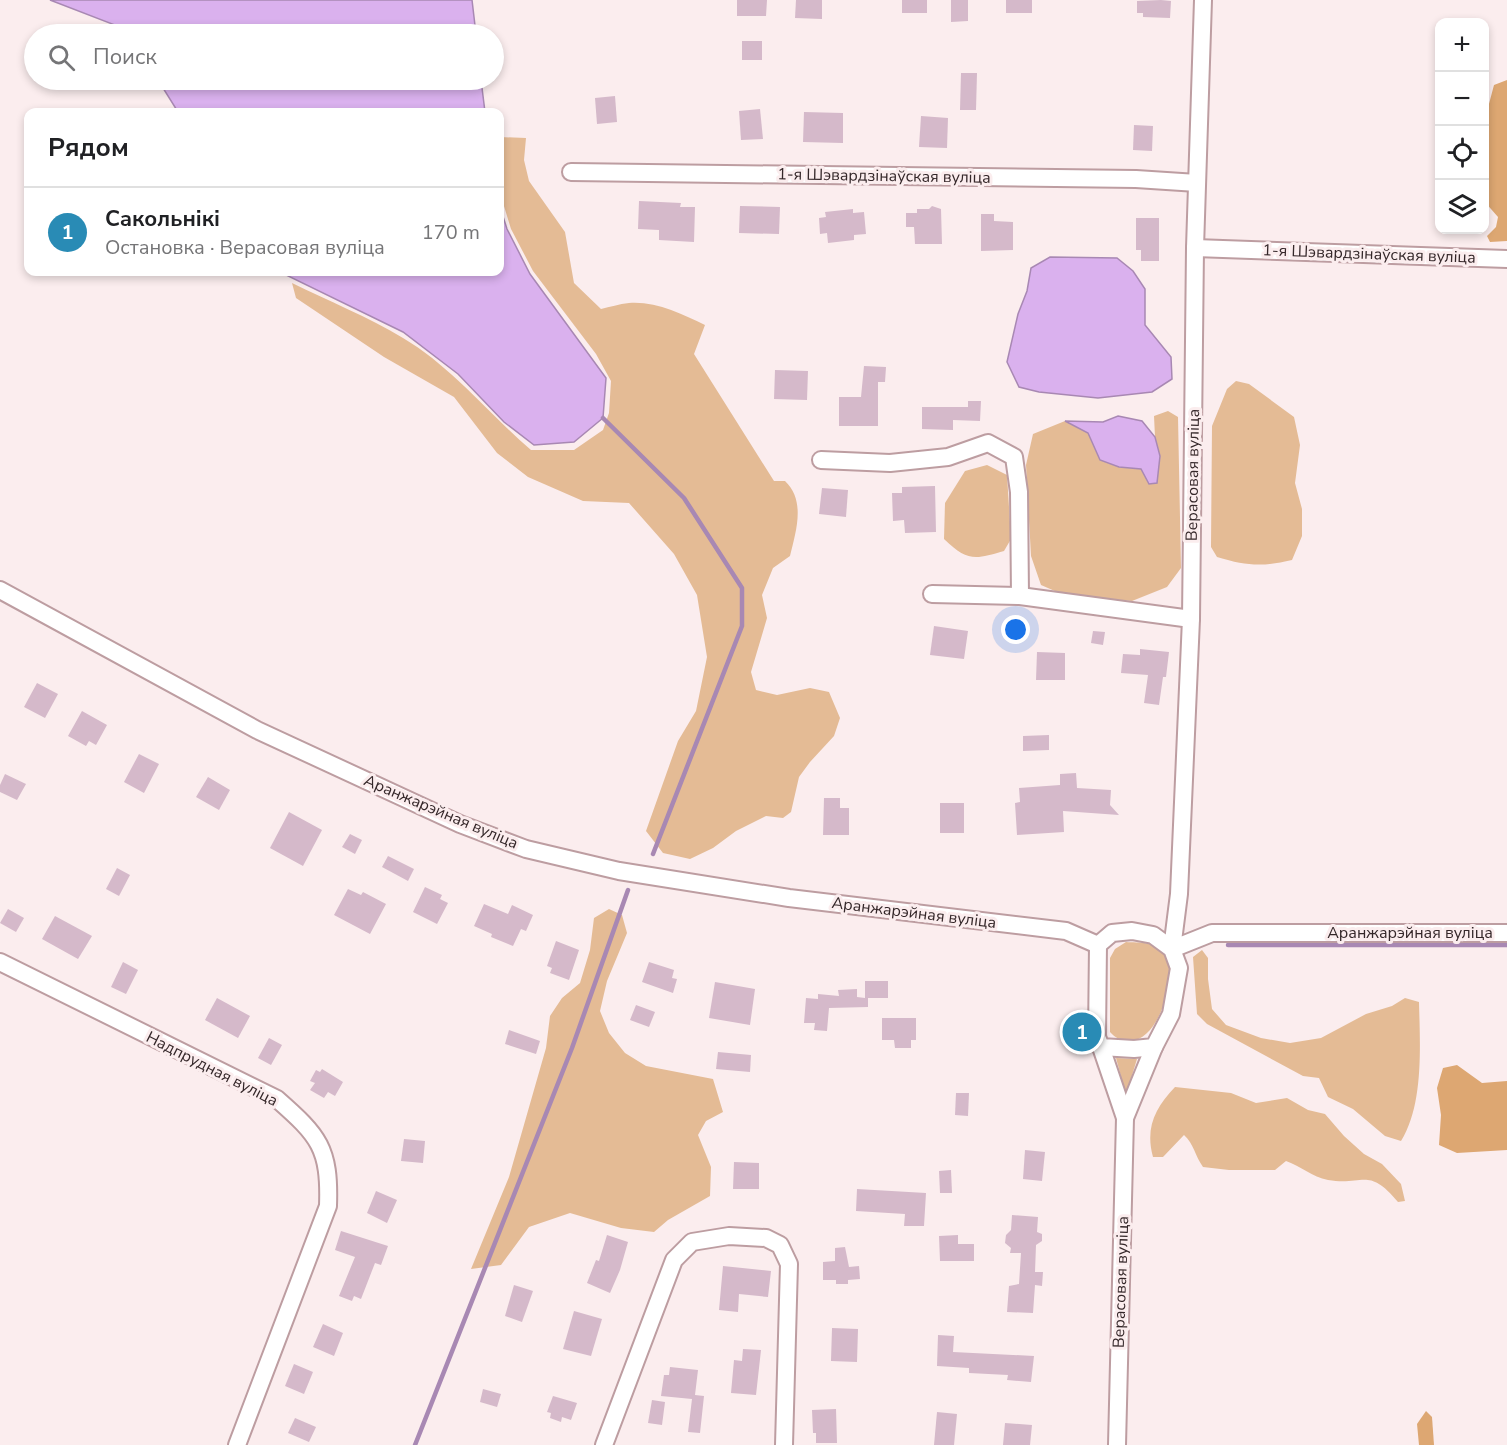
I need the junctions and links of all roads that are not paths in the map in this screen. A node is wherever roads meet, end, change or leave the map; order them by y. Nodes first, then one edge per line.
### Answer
1 (1203, 0) edge
2 (571, 172) dead end
3 (1197, 183) junction
4 (1195, 248) junction
5 (1507, 259) edge
6 (821, 460) dead end
7 (0, 590) edge
8 (933, 594) dead end
9 (1020, 596) junction
10 (1191, 620) junction
11 (1507, 933) edge
12 (1098, 945) junction
13 (1172, 949) junction
14 (0, 962) edge
15 (1101, 1047) junction
16 (1154, 1047) junction
17 (1125, 1118) junction
18 (237, 1445) edge
19 (604, 1445) edge
20 (784, 1445) edge
21 (1118, 1445) edge

1 - 3 street, Верасовая вуліца
2 - 3 street, 1-я Шэвардзінаўская вуліца
3 - 4 street, Верасовая вуліца
4 - 5 street, 1-я Шэвардзінаўская вуліца
4 - 10 street, Верасовая вуліца
6 - 9 street
7 - 12 street, Аранжарэйная вуліца
8 - 9 street
9 - 10 street
10 - 13 street, Верасовая вуліца
11 - 13 street, Аранжарэйная вуліца
12 - 13 street
12 - 15 street, Верасовая вуліца
13 - 16 street, Верасовая вуліца
14 - 18 street, Надпрудная вуліца
15 - 16 street
15 - 17 street, Верасовая вуліца
16 - 17 street, Верасовая вуліца
17 - 21 street, Верасовая вуліца
19 - 20 street

